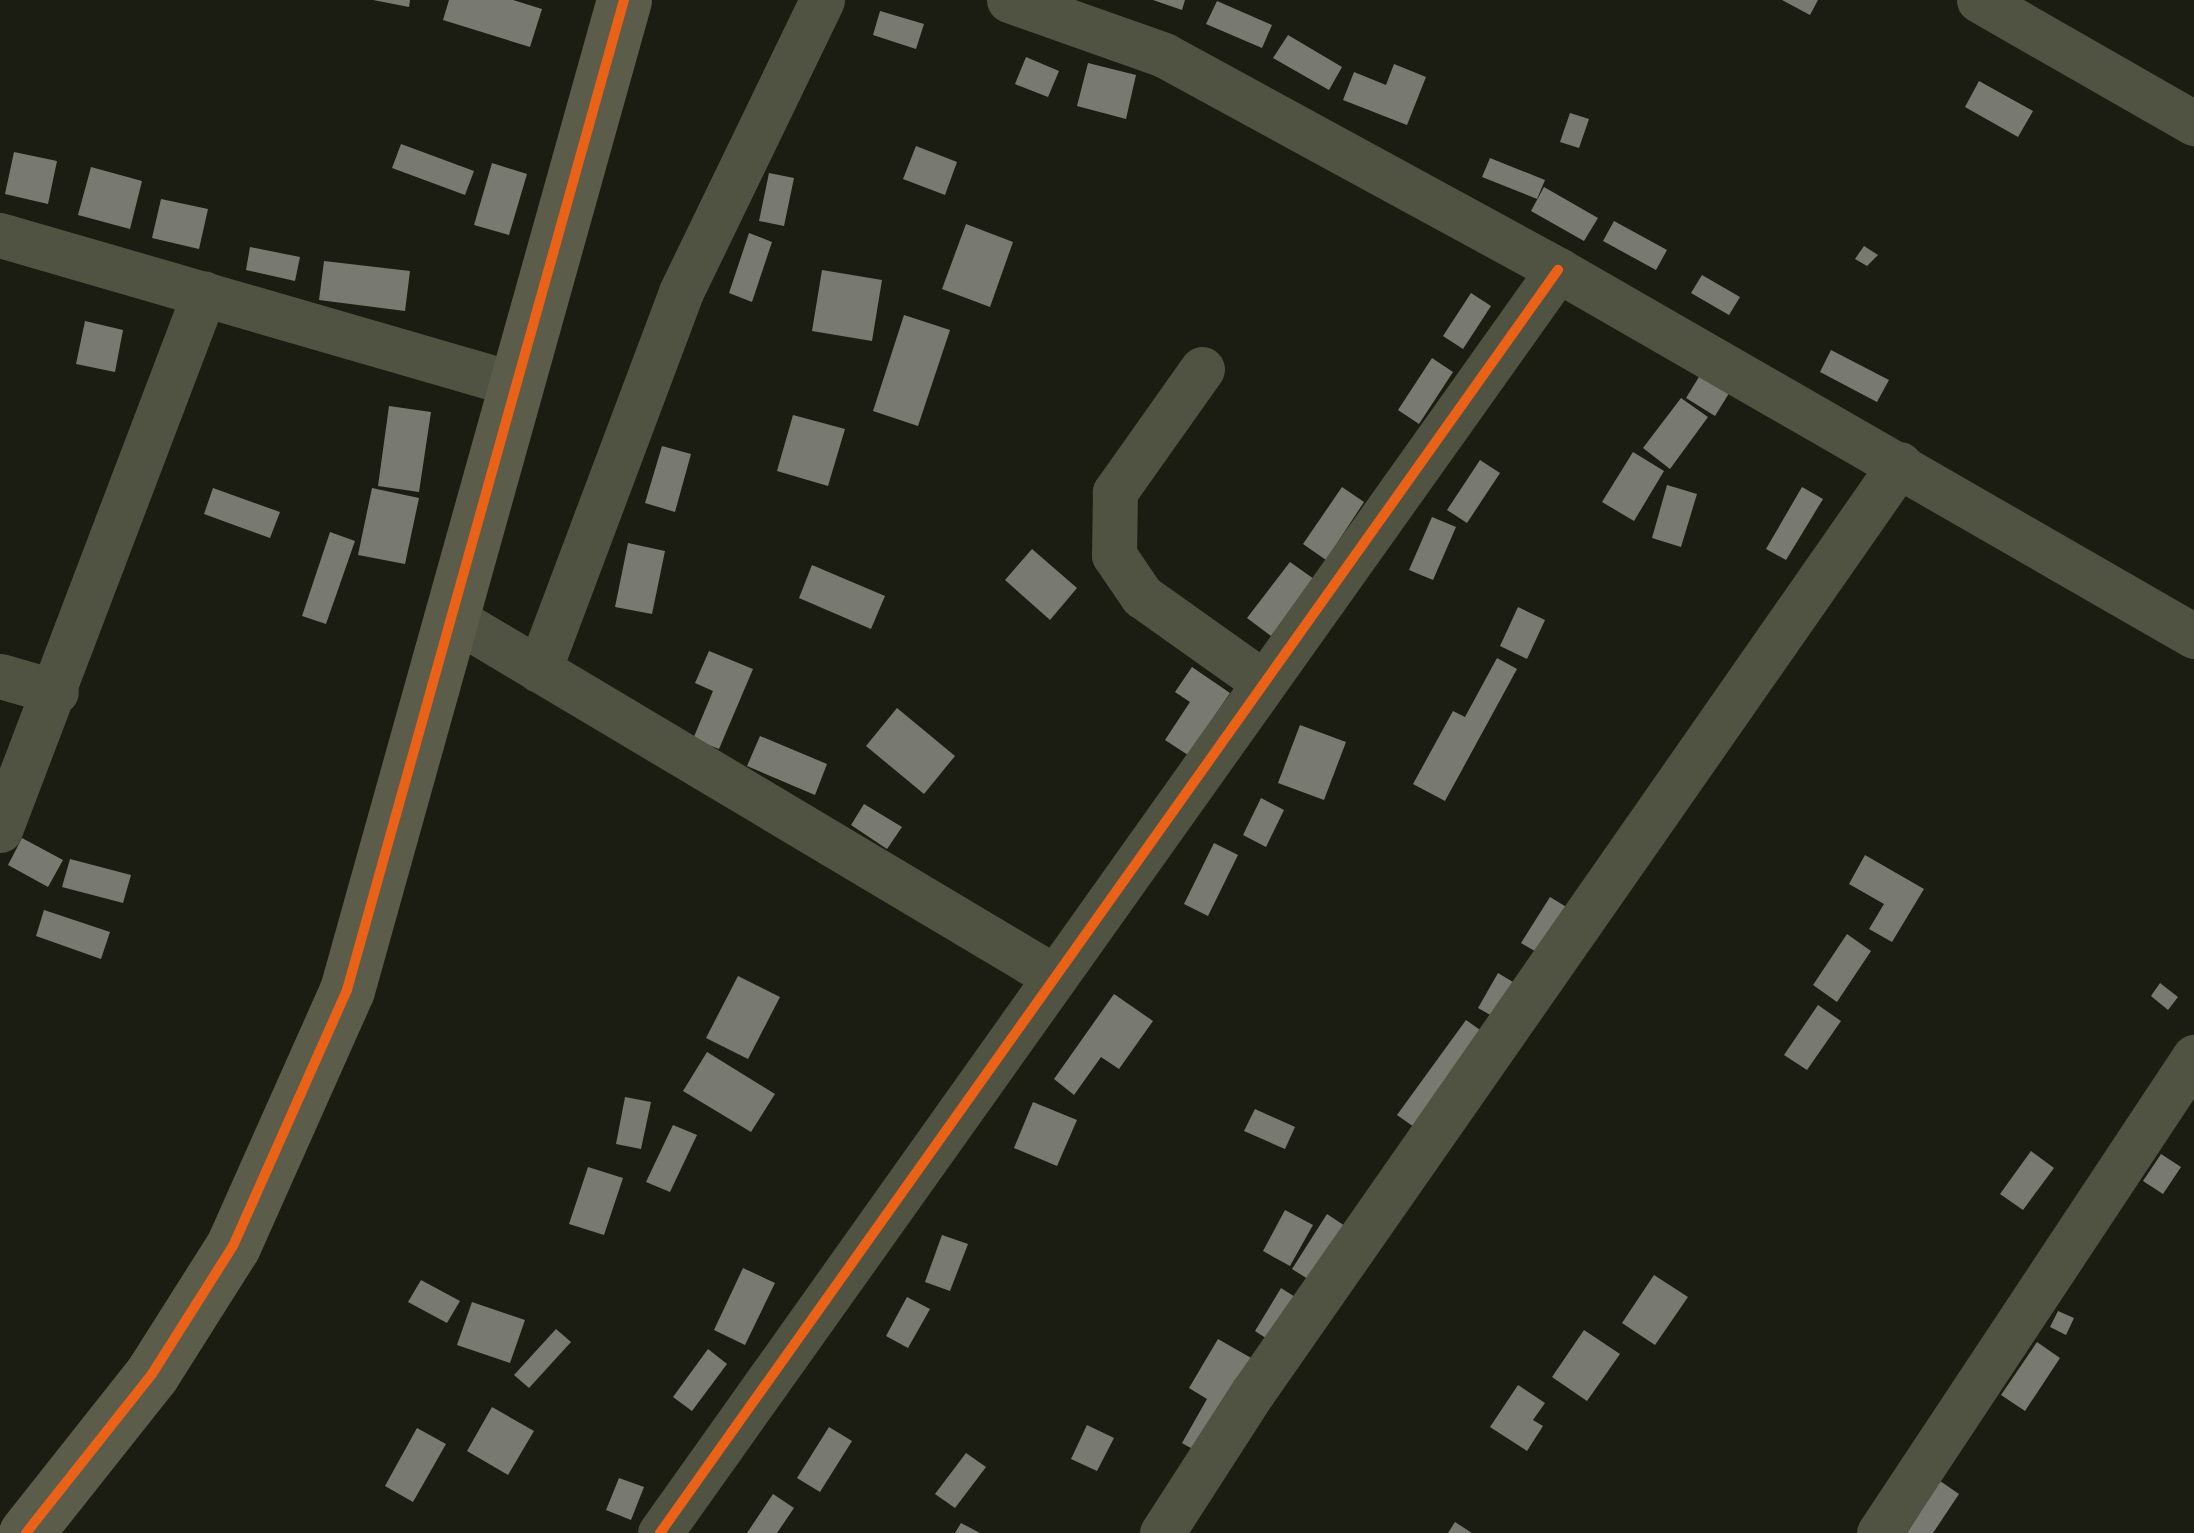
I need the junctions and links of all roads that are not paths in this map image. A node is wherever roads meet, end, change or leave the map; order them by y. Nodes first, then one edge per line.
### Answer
1 (624, 0) edge
2 (822, 0) edge
3 (1009, 0) edge
4 (1979, 0) edge
5 (2194, 123) edge
6 (0, 235) edge
7 (1558, 270) junction
8 (204, 294) junction
9 (1202, 369) dead end
10 (514, 384) junction
11 (1900, 464) junction
12 (453, 618) junction
13 (2194, 636) edge
14 (539, 670) junction
15 (0, 676) edge
16 (1260, 680) junction
17 (56, 692) junction
18 (0, 830) edge
19 (1055, 976) junction
20 (2194, 1057) edge
21 (26, 1533) edge
22 (660, 1533) edge
23 (1162, 1533) edge
24 (1879, 1533) edge

1 - 10 street
2 - 14 street
3 - 7 street
4 - 5 street
6 - 8 street
7 - 11 street
7 - 16 street
8 - 10 street
8 - 17 street
9 - 16 street
10 - 12 street
11 - 13 street
11 - 23 street
12 - 14 street
12 - 21 street
14 - 19 street
15 - 17 street
16 - 19 street
17 - 18 street
19 - 22 street
20 - 24 street

